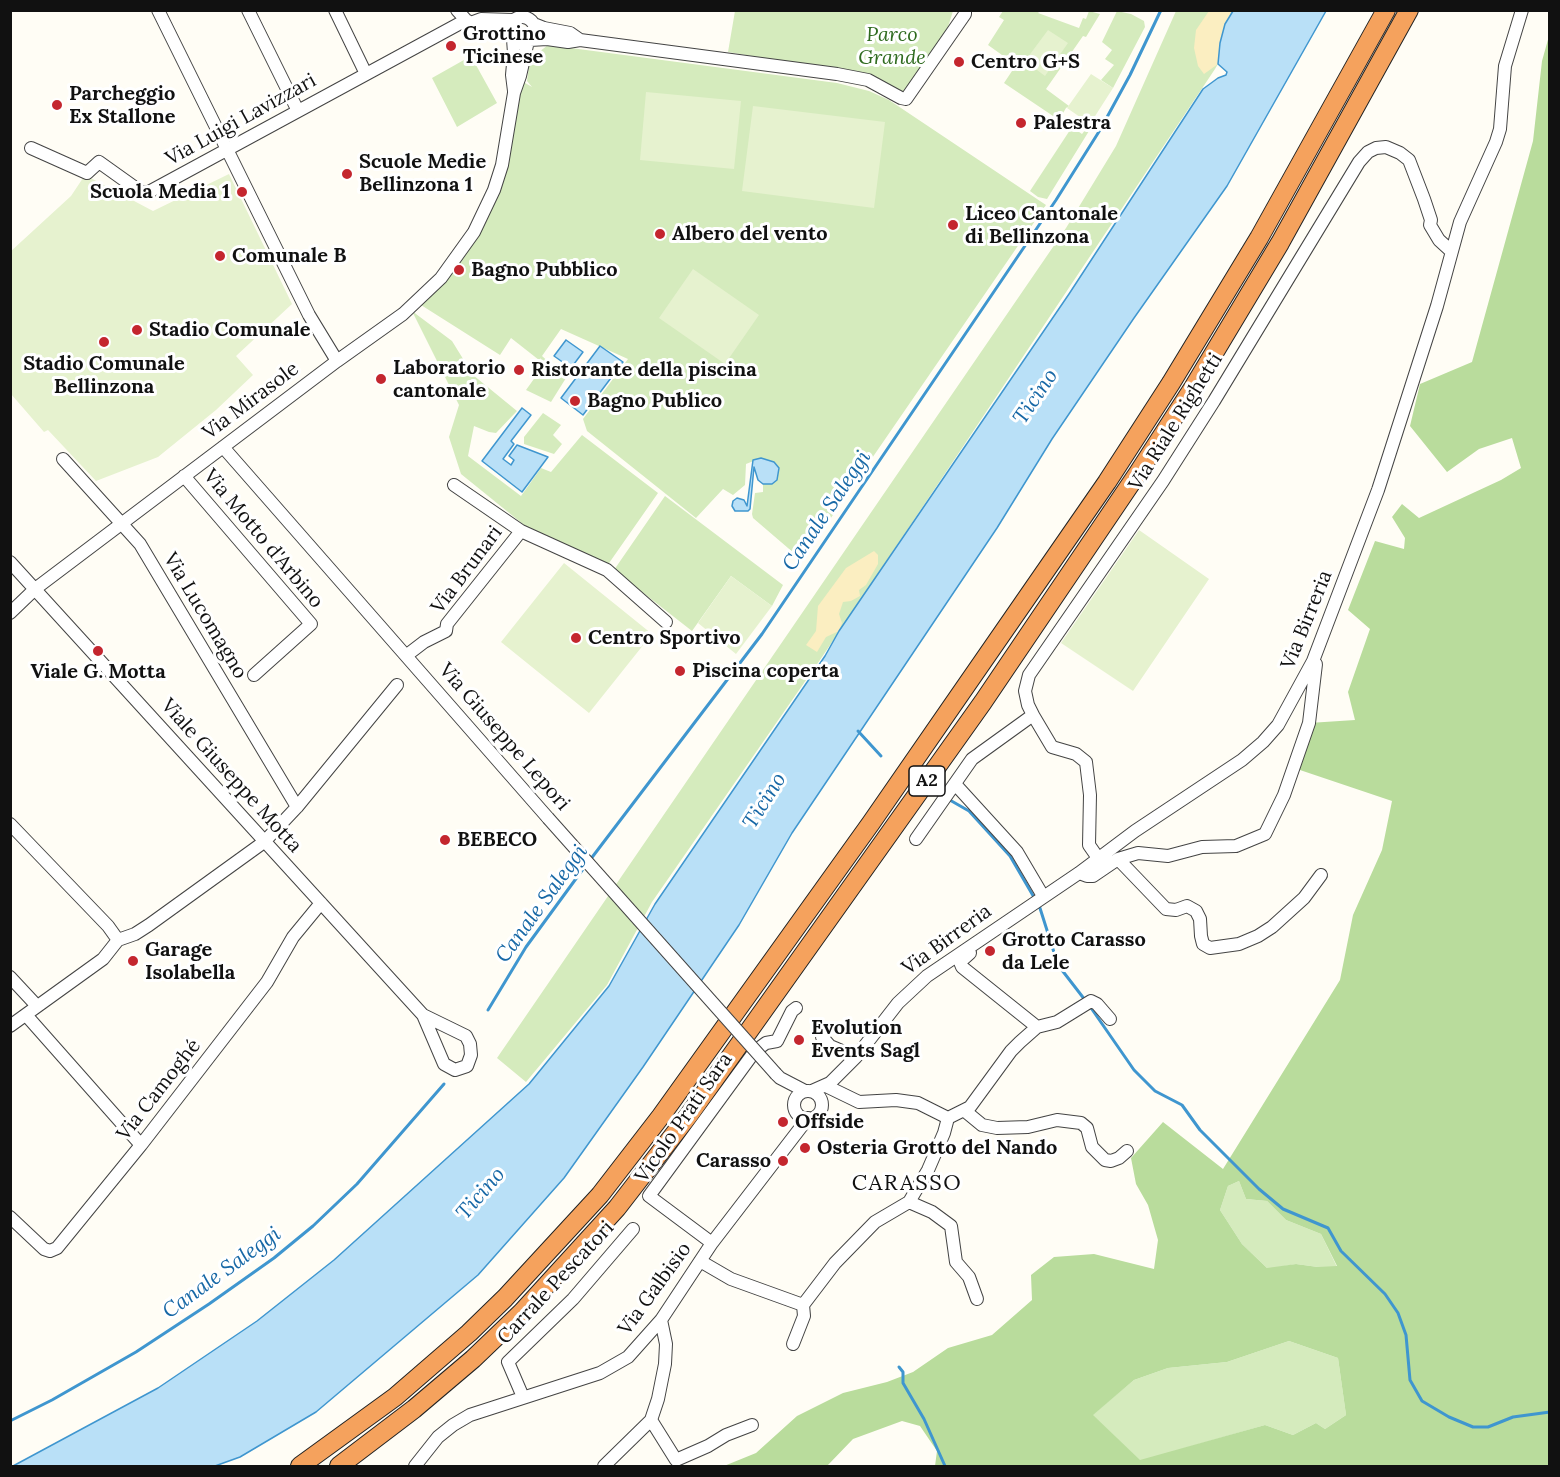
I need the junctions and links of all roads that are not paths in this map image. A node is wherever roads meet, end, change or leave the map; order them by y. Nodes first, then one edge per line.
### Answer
1 (248, 10) edge
2 (335, 10) edge
3 (457, 10) edge
4 (965, 10) edge
5 (1386, 10) edge
6 (1409, 10) edge
7 (1522, 10) edge
8 (159, 11) edge
9 (516, 16) edge
10 (531, 18) edge
11 (470, 21) junction
12 (511, 37) junction
13 (580, 40) junction
14 (529, 41) junction
15 (366, 74) junction
16 (514, 93) junction
17 (298, 111) junction
18 (31, 148) dead end
19 (227, 150) junction
20 (1431, 220) junction
21 (1456, 235) junction
22 (1451, 251) junction
23 (337, 361) junction
24 (223, 447) junction
25 (63, 459) dead end
26 (184, 476) junction
27 (454, 485) dead end
28 (122, 524) junction
29 (521, 531) junction
30 (10, 562) edge
31 (35, 589) junction
32 (10, 613) edge
33 (666, 622) dead end
34 (407, 655) junction
35 (1313, 661) junction
36 (254, 675) dead end
37 (397, 685) dead end
38 (1033, 715) junction
39 (955, 784) junction
40 (297, 807) junction
41 (10, 824) edge
42 (916, 839) dead end
43 (264, 842) junction
44 (1098, 858) junction
45 (1118, 859) junction
46 (1079, 873) junction
47 (1322, 875) dead end
48 (1042, 897) junction
49 (321, 903) junction
50 (118, 940) junction
51 (973, 944) junction
52 (10, 977) edge
53 (37, 1006) junction
54 (796, 1008) dead end
55 (26, 1015) junction
56 (423, 1015) junction
57 (1110, 1019) dead end
58 (10, 1026) edge
59 (1037, 1027) junction
60 (822, 1037) dead end
61 (856, 1057) junction
62 (778, 1076) junction
63 (830, 1089) junction
64 (809, 1091) junction
65 (822, 1102) junction
66 (965, 1111) junction
67 (800, 1112) junction
68 (948, 1118) junction
69 (141, 1145) junction
70 (1127, 1151) dead end
71 (909, 1202) junction
72 (10, 1217) edge
73 (633, 1229) dead end
74 (712, 1243) junction
75 (700, 1262) junction
76 (978, 1299) dead end
77 (803, 1305) junction
78 (661, 1320) junction
79 (793, 1344) dead end
80 (523, 1397) junction
81 (651, 1420) junction
82 (752, 1425) dead end
83 (300, 1467) edge
84 (339, 1467) edge
85 (415, 1467) edge
86 (604, 1467) edge

1 - 17 street
2 - 15 street
3 - 11 street
4 - 13 street
5 - 83 highway, A2
6 - 84 highway, A2
7 - 21 street, Via Birreria
8 - 19 street
9 - 10 street
9 - 11 street, Via Luigi Lavizzari
9 - 12 street
10 - 13 street
10 - 14 street
11 - 12 street
11 - 15 street, Via Luigi Lavizzari
12 - 14 street
12 - 16 street, Via Mirasole
13 - 14 street
14 - 16 street, Via Mirasole
15 - 17 street, Via Luigi Lavizzari
16 - 23 street, Via Mirasole
17 - 19 street, Via Luigi Lavizzari
18 - 19 street, Via Luigi Lavizzari
19 - 23 street
20 - 21 street
20 - 22 street, Via Riale Righetti
20 - 38 street, Via Riale Righetti
21 - 22 street, Via Birreria
22 - 35 street, Via Birreria
23 - 24 street, Via Mirasole
24 - 26 street, Via Mirasole
24 - 34 street, Via Giuseppe Lepori
25 - 28 street, Via Lucomagno
26 - 28 street, Via Mirasole
26 - 36 street, Via Motto d'Arbino
27 - 29 street, Via Brunari
28 - 31 street, Via Mirasole
28 - 40 street, Via Lucomagno
29 - 33 street
29 - 34 street, Via Brunari
30 - 31 street, Viale Giuseppe Motta
31 - 32 street, Via Mirasole
31 - 43 street, Viale Giuseppe Motta
34 - 62 street, Via Giuseppe Lepori, bridge
35 - 44 street, Via Birreria
35 - 45 street
37 - 40 street
38 - 39 street
38 - 44 street
39 - 42 street
39 - 48 street
40 - 43 street
41 - 50 street
43 - 49 street, Viale Giuseppe Motta
43 - 50 street
44 - 46 street, Via Birreria
45 - 46 street
45 - 47 street
46 - 48 street, Via Birreria
48 - 51 street, Via Birreria
49 - 56 street, Viale Giuseppe Motta
49 - 69 street, Via Camoghé
50 - 53 street
51 - 59 street
51 - 61 street, Via Birreria
52 - 53 street
53 - 55 street
54 - 74 street, Vicolo Prati Sara
55 - 58 street
55 - 69 street
56 - 56 street, Viale Giuseppe Motta
57 - 59 street
59 - 66 street
60 - 61 street
61 - 63 street, Via Birreria
62 - 64 street, Via Giuseppe Lepori
62 - 67 street, Via Giuseppe Lepori
63 - 64 street, Via Birreria
63 - 65 street, Via Birreria
63 - 68 street
64 - 65 street
64 - 67 street
65 - 67 street
66 - 68 street
66 - 70 street
67 - 74 street, Via Galbisio
68 - 71 street
69 - 72 street, Via Camoghé
71 - 76 street
71 - 77 street
73 - 80 street, Carrale Pescatori
74 - 75 street, Via Galbisio
75 - 77 street
75 - 78 street, Via Galbisio
77 - 79 street
78 - 80 street, Via Galbisio
78 - 81 street
80 - 85 street, Via Galbisio
81 - 82 street
81 - 86 street

